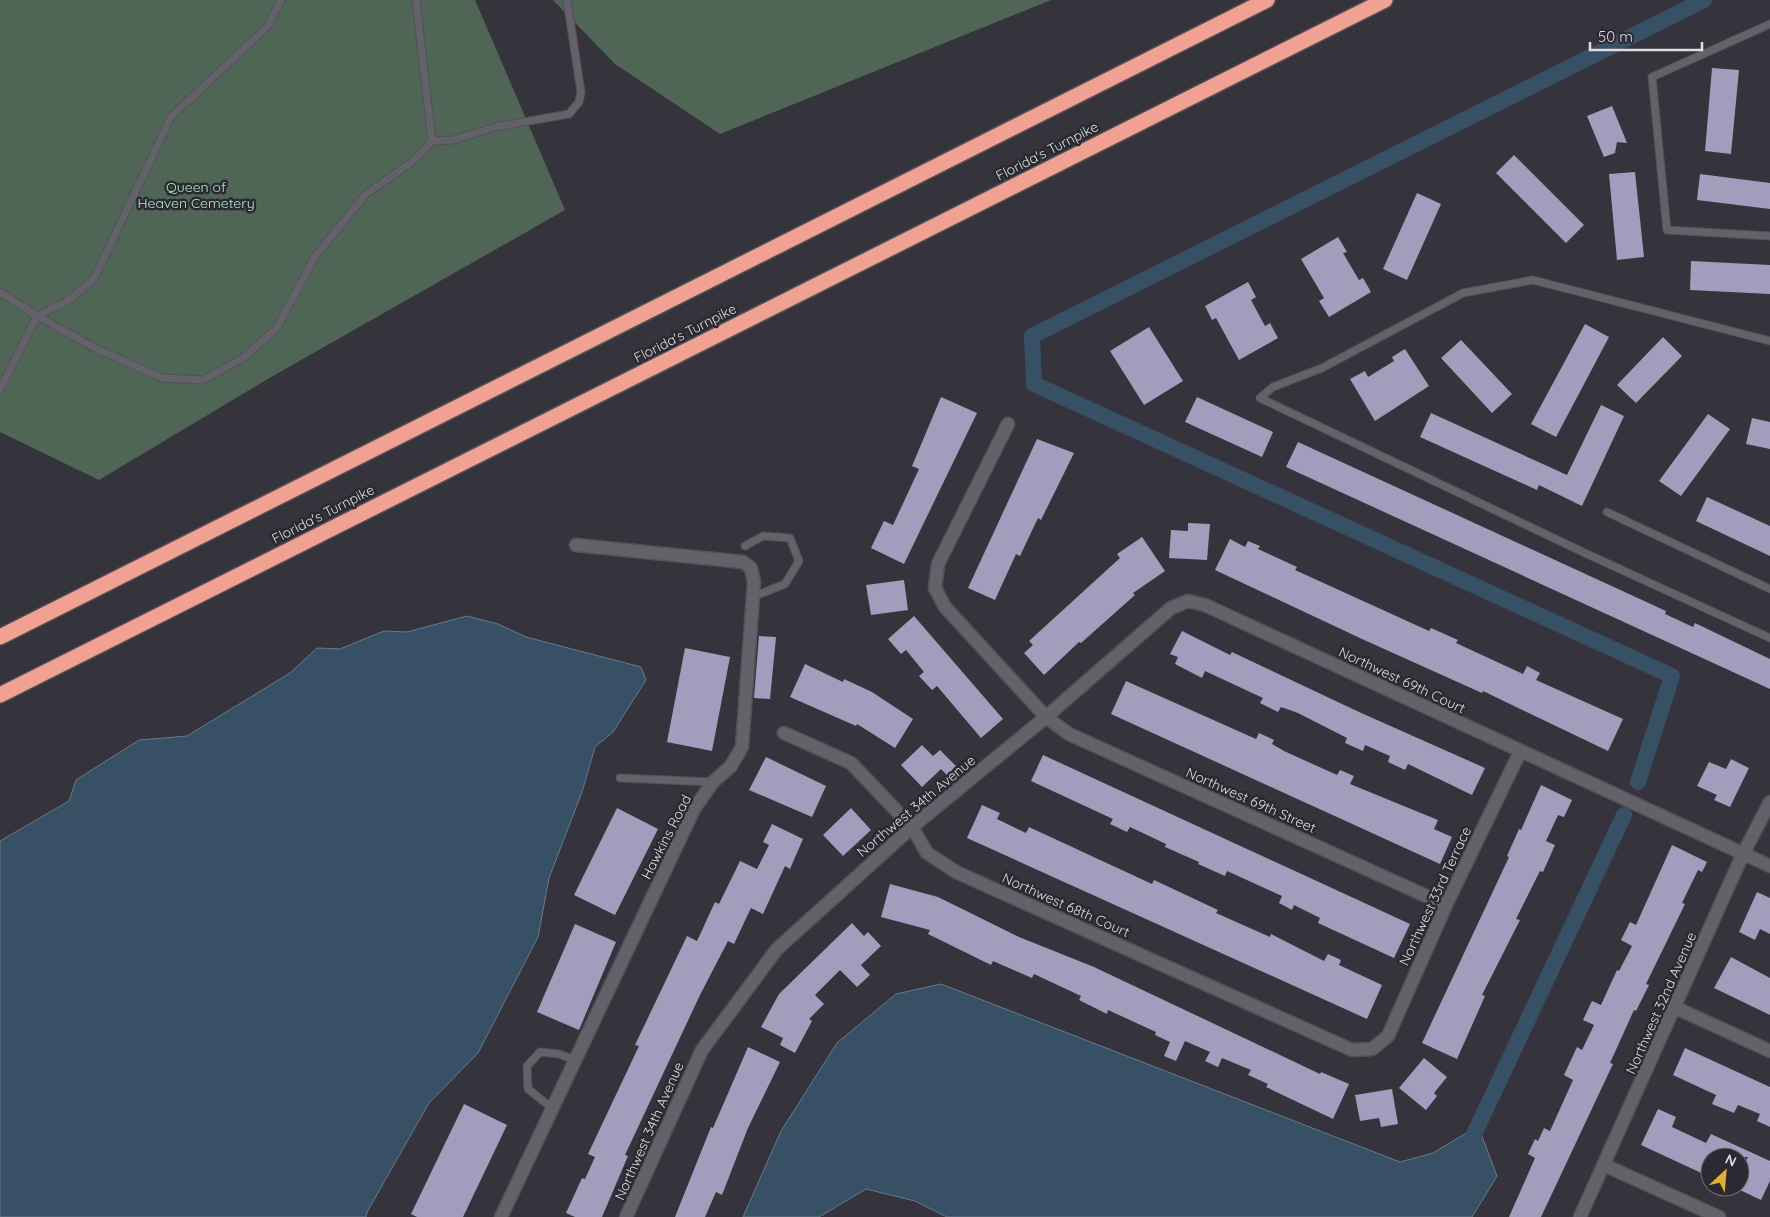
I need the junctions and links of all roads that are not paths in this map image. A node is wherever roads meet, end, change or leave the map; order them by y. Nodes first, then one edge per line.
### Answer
1 (281, 0) edge
2 (416, 0) edge
3 (567, 0) edge
4 (1267, 0) edge
5 (1385, 0) edge
6 (1770, 24) edge
7 (432, 141) junction
8 (1770, 236) edge
9 (0, 292) edge
10 (37, 316) junction
11 (1770, 341) edge
12 (0, 389) edge
13 (1008, 424) dead end
14 (1606, 512) dead end
15 (576, 545) dead end
16 (745, 546) dead end
17 (1770, 589) edge
18 (752, 597) junction
19 (0, 637) edge
20 (1770, 638) edge
21 (0, 695) edge
22 (1046, 717) junction
23 (784, 733) dead end
24 (1520, 752) junction
25 (620, 778) dead end
26 (713, 782) junction
27 (1770, 802) edge
28 (912, 827) junction
29 (1744, 854) junction
30 (1770, 866) edge
31 (1446, 905) junction
32 (1676, 1008) junction
33 (1372, 1049) joint
34 (1770, 1051) edge
35 (574, 1060) junction
36 (552, 1108) junction
37 (1604, 1164) junction
38 (500, 1217) edge
39 (626, 1217) edge
40 (1580, 1217) edge
41 (1718, 1217) edge

1 - 10 lane
2 - 7 lane
3 - 7 lane
4 - 19 highway
5 - 21 highway, Florida's Turnpike
6 - 8 lane
7 - 10 lane
9 - 10 lane
10 - 12 lane
11 - 20 lane
13 - 22 street
14 - 17 lane
15 - 18 street, Hawkins Road
16 - 18 lane
18 - 26 street, Hawkins Road
22 - 24 street, Northwest 69th Court
22 - 28 street, Northwest 34th Avenue
22 - 31 street, Northwest 69th Street
23 - 28 street, Northwest 68th Court
24 - 29 street, Northwest 69th Court
24 - 31 street, Northwest 33rd Terrace
25 - 26 lane
26 - 35 street, Hawkins Road
27 - 29 street, Northwest 32nd Avenue
28 - 33 street, Northwest 68th Court
28 - 39 street, Northwest 34th Avenue
29 - 30 street, Northwest 69th Court
29 - 32 street, Northwest 32nd Avenue
31 - 33 street, Northwest 33rd Terrace
32 - 34 street
32 - 37 street, Northwest 32nd Avenue
35 - 36 street, Hawkins Road
35 - 36 lane
36 - 38 street, Hawkins Road
37 - 40 street, Northwest 32nd Avenue
37 - 41 street

